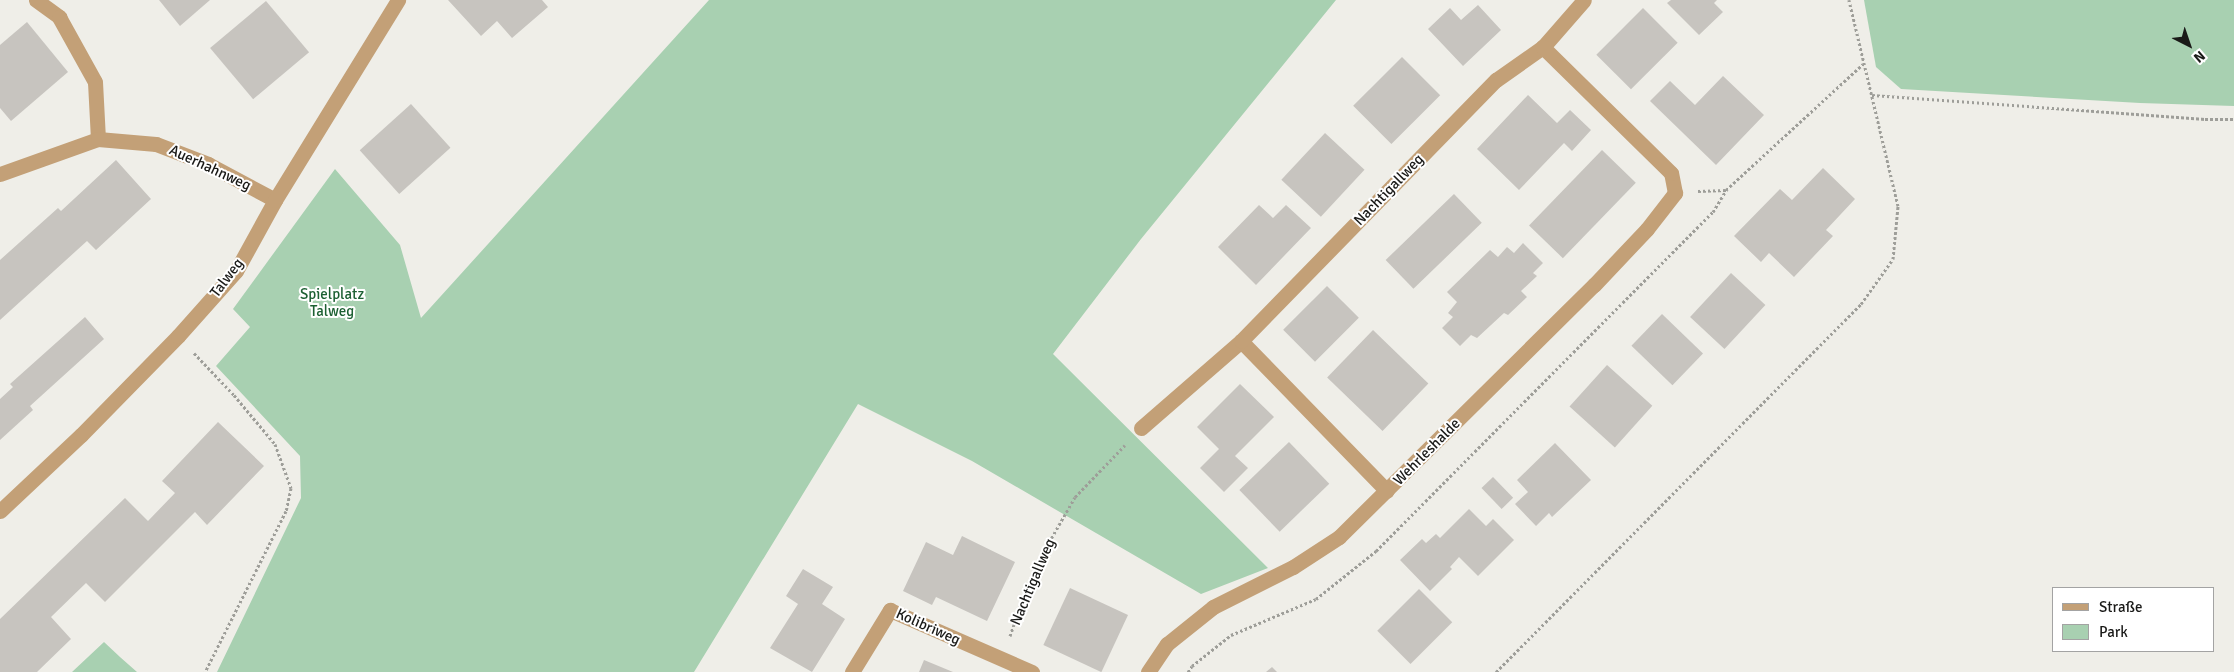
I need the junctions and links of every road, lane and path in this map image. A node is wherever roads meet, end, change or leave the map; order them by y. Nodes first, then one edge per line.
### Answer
1 (36, 0) edge
2 (398, 0) edge
3 (1584, 0) edge
4 (1849, 0) edge
5 (1544, 46) junction
6 (1863, 64) junction
7 (1872, 95) junction
8 (2234, 119) edge
9 (98, 139) junction
10 (0, 174) edge
11 (1726, 190) junction
12 (1675, 193) junction
13 (275, 200) junction
14 (178, 336) junction
15 (1241, 341) junction
16 (1141, 428) joint
17 (1387, 491) junction
18 (0, 511) edge
19 (1002, 659) junction
20 (205, 672) edge
21 (852, 672) edge
22 (1032, 672) edge
23 (1148, 672) edge
24 (1188, 672) edge
25 (1496, 672) edge

1 - 9 street
2 - 13 street, Talweg
3 - 5 street, Nachtigallweg
4 - 6 path
5 - 12 street
5 - 15 street, Nachtigallweg
6 - 7 path
6 - 11 path
7 - 8 path
7 - 25 path
9 - 10 street, Auerhahnweg
9 - 13 street, Auerhahnweg
11 - 12 path
11 - 24 path
12 - 17 street, Wehrleshalde
13 - 14 street, Talweg
14 - 18 street, Talweg
14 - 20 path
15 - 16 street, Nachtigallweg
15 - 17 street
16 - 19 path, Nachtigallweg
17 - 23 street, Wehrleshalde
19 - 21 street, Kolibriweg
19 - 22 street, Kolibriweg

